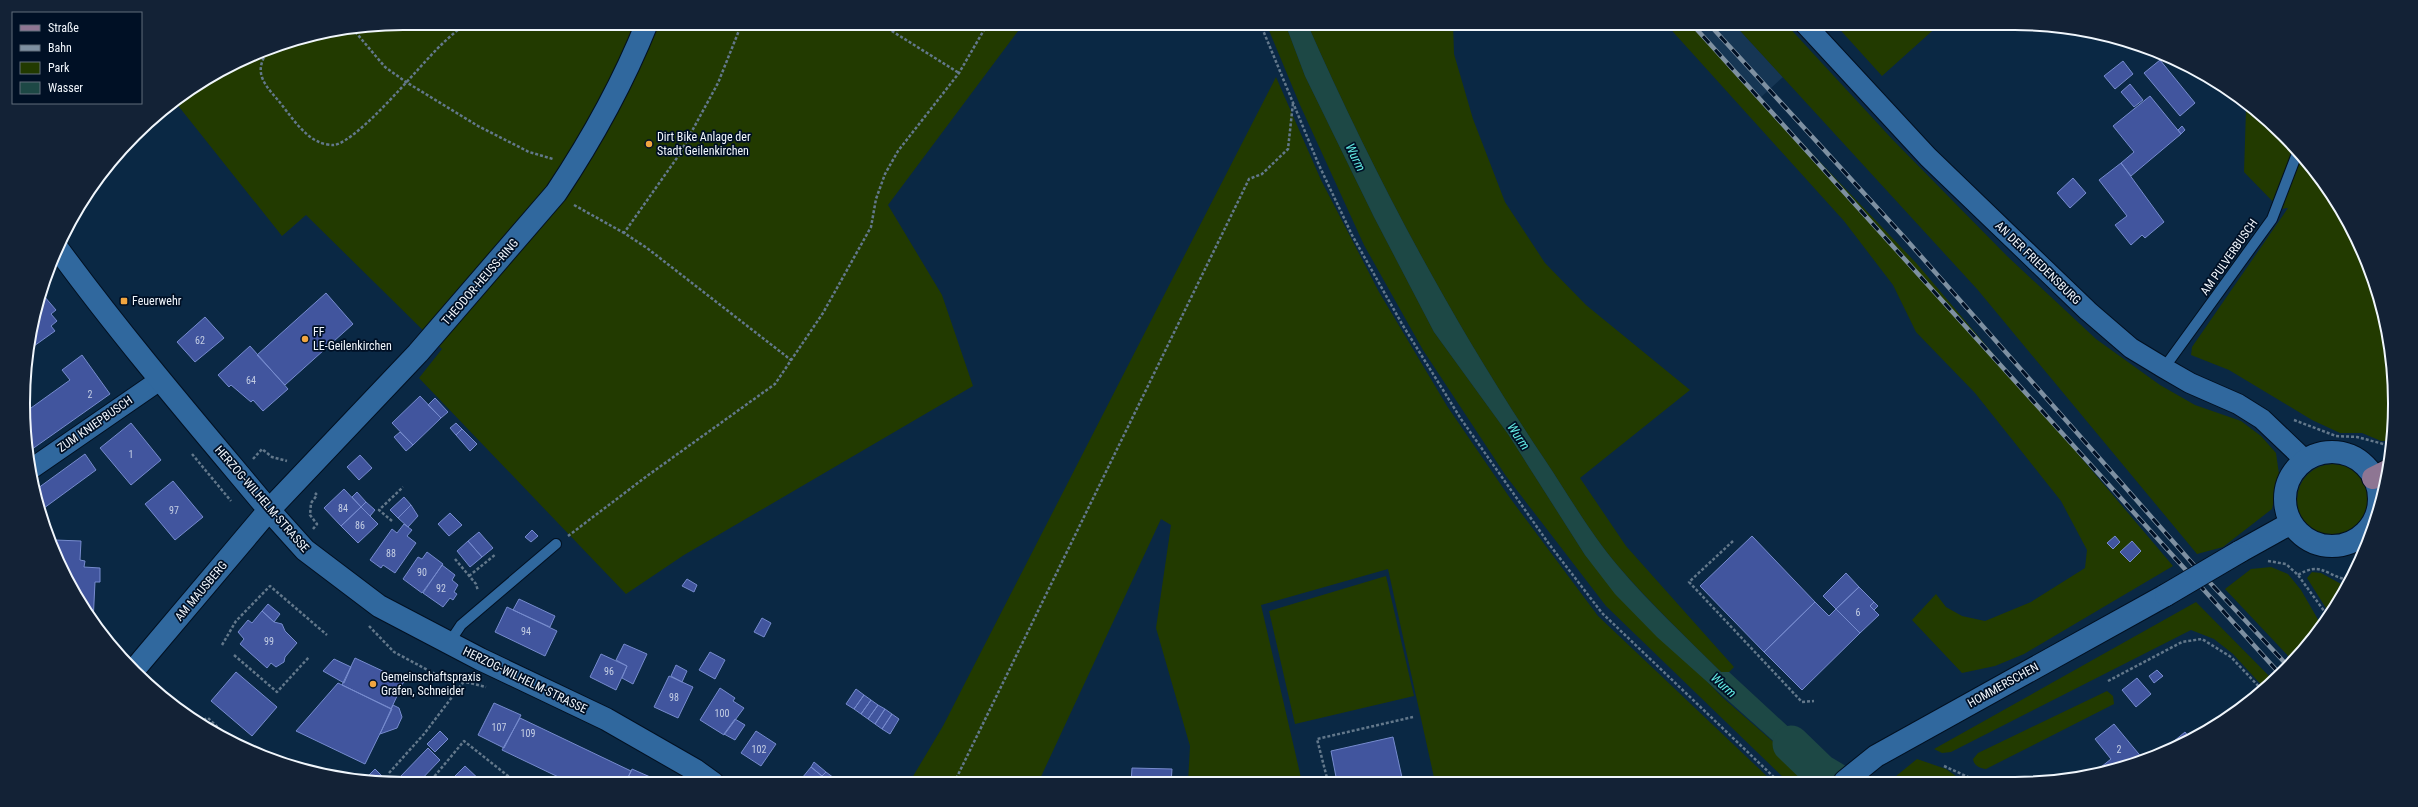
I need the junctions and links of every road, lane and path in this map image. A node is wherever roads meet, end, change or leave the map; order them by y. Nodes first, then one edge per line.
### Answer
1 (458, 30) edge
2 (644, 30) edge
3 (739, 30) edge
4 (890, 30) edge
5 (984, 30) edge
6 (1263, 30) edge
7 (1810, 30) edge
8 (356, 33) edge
9 (264, 57) edge
10 (959, 73) junction
11 (406, 82) junction
12 (1293, 103) junction
13 (2295, 158) edge
14 (574, 165) junction
15 (556, 193) junction
16 (624, 233) junction
17 (62, 254) edge
18 (791, 360) junction
19 (2164, 368) junction
20 (160, 380) junction
21 (2289, 417) dead end
22 (2386, 445) edge
23 (2305, 460) junction
24 (284, 461) junction
25 (35, 466) edge
26 (295, 469) junction
27 (238, 473) junction
28 (2380, 474) edge
29 (2379, 484) edge
30 (403, 487) dead end
31 (220, 488) dead end
32 (269, 510) junction
33 (392, 521) dead end
34 (2291, 523) junction
35 (2363, 537) edge
36 (1733, 541) dead end
37 (299, 544) junction
38 (556, 544) joint
39 (2357, 547) edge
40 (496, 554) dead end
41 (455, 560) dead end
42 (2263, 561) dead end
43 (2298, 575) junction
44 (469, 576) junction
45 (2344, 579) edge
46 (480, 607) junction
47 (2325, 612) edge
48 (327, 635) dead end
49 (449, 643) junction
50 (222, 645) dead end
51 (234, 655) dead end
52 (309, 657) dead end
53 (480, 659) junction
54 (137, 666) edge
55 (2108, 681) dead end
56 (2258, 686) edge
57 (1814, 701) dead end
58 (1413, 716) dead end
59 (205, 720) edge
60 (218, 728) edge
61 (1944, 766) dead end
62 (389, 773) dead end
63 (434, 777) edge
64 (508, 777) edge
65 (705, 777) edge
66 (957, 777) edge
67 (1327, 777) edge
68 (1774, 777) edge
69 (1849, 777) edge
70 (1968, 777) edge

1 - 11 path
2 - 14 main road, THEODOR-HEUSS-RING
3 - 16 path
4 - 10 path
5 - 10 path
6 - 12 path
7 - 19 street, AN DER FRIEDENSBURG
8 - 11 path
9 - 11 path
10 - 18 path
11 - 14 path
12 - 66 path
12 - 68 path
13 - 19 lane, AM PULVERBUSCH
14 - 15 main road, THEODOR-HEUSS-RING
15 - 16 path
15 - 26 main road, THEODOR-HEUSS-RING
16 - 18 path
17 - 20 main road, HERZOG-WILHELM-STRASSE
18 - 38 path
19 - 23 street, AN DER FRIEDENSBURG
20 - 25 street, ZUM KNIEPBUSCH
20 - 27 main road, HERZOG-WILHELM-STRASSE
21 - 22 path
23 - 28 main road
23 - 34 main road
24 - 26 path
24 - 26 path
24 - 27 path
26 - 32 main road, THEODOR-HEUSS-RING
26 - 37 path
27 - 31 path
27 - 32 main road, HERZOG-WILHELM-STRASSE
28 - 29 main road
30 - 33 path
32 - 37 main road, HERZOG-WILHELM-STRASSE
32 - 54 main road, AM MAUSBERG
34 - 39 main road
34 - 69 main road, HOMMERSCHEN, bridge
35 - 39 main road
36 - 57 path
37 - 49 main road, HERZOG-WILHELM-STRASSE
38 - 46 lane
40 - 44 path
41 - 44 path
42 - 43 path
43 - 45 path
43 - 47 path
44 - 46 path
46 - 49 lane
48 - 50 path
49 - 53 main road, HERZOG-WILHELM-STRASSE
51 - 52 path
53 - 62 path
53 - 65 main road, HERZOG-WILHELM-STRASSE
55 - 56 path
58 - 67 path
59 - 60 path
61 - 70 path
63 - 64 path

